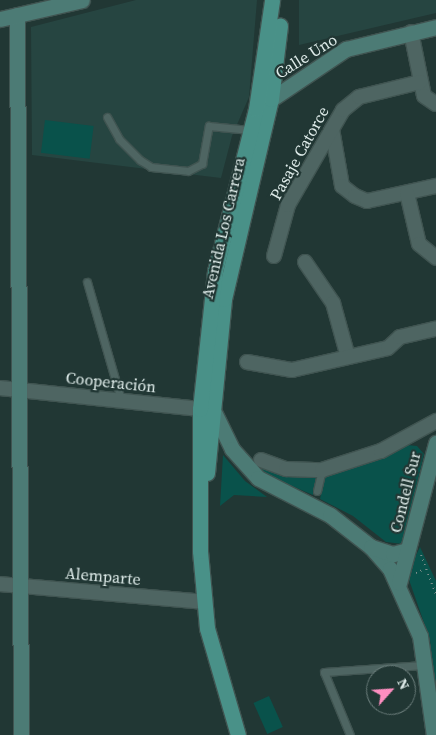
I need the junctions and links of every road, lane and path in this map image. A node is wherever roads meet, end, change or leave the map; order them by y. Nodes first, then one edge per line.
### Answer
1 (82, 0) edge
2 (272, 0) edge
3 (280, 0) edge
4 (61, 3) edge
5 (17, 16) junction
6 (0, 19) edge
7 (436, 26) edge
8 (411, 32) junction
9 (420, 82) junction
10 (271, 99) junction
11 (436, 104) edge
12 (256, 109) junction
13 (107, 117) dead end
14 (332, 129) junction
15 (250, 130) junction
16 (436, 186) edge
17 (406, 193) junction
18 (274, 256) dead end
19 (436, 258) edge
20 (305, 262) dead end
21 (87, 282) dead end
22 (436, 329) edge
23 (348, 357) junction
24 (247, 362) dead end
25 (0, 388) edge
26 (22, 390) junction
27 (215, 398) junction
28 (121, 400) junction
29 (200, 409) junction
30 (215, 414) junction
31 (436, 421) edge
32 (414, 434) junction
33 (435, 446) edge
34 (261, 460) dead end
35 (322, 470) junction
36 (318, 491) dead end
37 (200, 524) junction
38 (416, 533) junction
39 (371, 546) junction
40 (407, 550) junction
41 (399, 583) junction
42 (0, 584) edge
43 (23, 587) junction
44 (436, 594) edge
45 (204, 602) junction
46 (426, 664) junction
47 (21, 735) edge
48 (238, 735) edge
49 (350, 735) edge
50 (434, 735) edge

1 - 4 street
2 - 12 main road, Avenida Los Carrera
3 - 10 main road, Avenida Los Carrera
4 - 5 street
5 - 6 street
5 - 26 street
7 - 8 street, Calle Uno
8 - 9 street
8 - 10 street, Calle Uno
9 - 11 street
9 - 14 street, Pasaje Catorce
10 - 12 street, Calle Uno
10 - 27 main road, Avenida Los Carrera
12 - 15 main road, Avenida Los Carrera
13 - 15 lane
14 - 17 street
14 - 18 street, Pasaje Catorce
15 - 29 main road, Avenida Los Carrera
16 - 17 street
17 - 19 street
20 - 23 street
21 - 28 lane
22 - 23 street
23 - 24 street
25 - 26 street, Cooperación
26 - 28 street, Cooperación
26 - 43 street
27 - 29 street
27 - 30 main road, Avenida Los Carrera
28 - 29 street, Cooperación
29 - 37 main road, Avenida Los Carrera
30 - 37 main road, Avenida Los Carrera
30 - 39 street
31 - 32 street
32 - 33 street
32 - 35 street
33 - 38 street, Condell Sur
34 - 35 street
35 - 36 lane
37 - 45 main road, Avenida Los Carrera
38 - 40 street, Condell Sur
38 - 44 path
39 - 40 street, Condell Sur
39 - 41 street, Condell Sur
40 - 41 street, Condell Sur
41 - 46 street, Condell Sur
42 - 43 street, Alemparte
43 - 45 street, Alemparte
43 - 47 street
45 - 48 main road, Avenida Los Carrera
46 - 49 lane
46 - 50 street, Condell Sur

